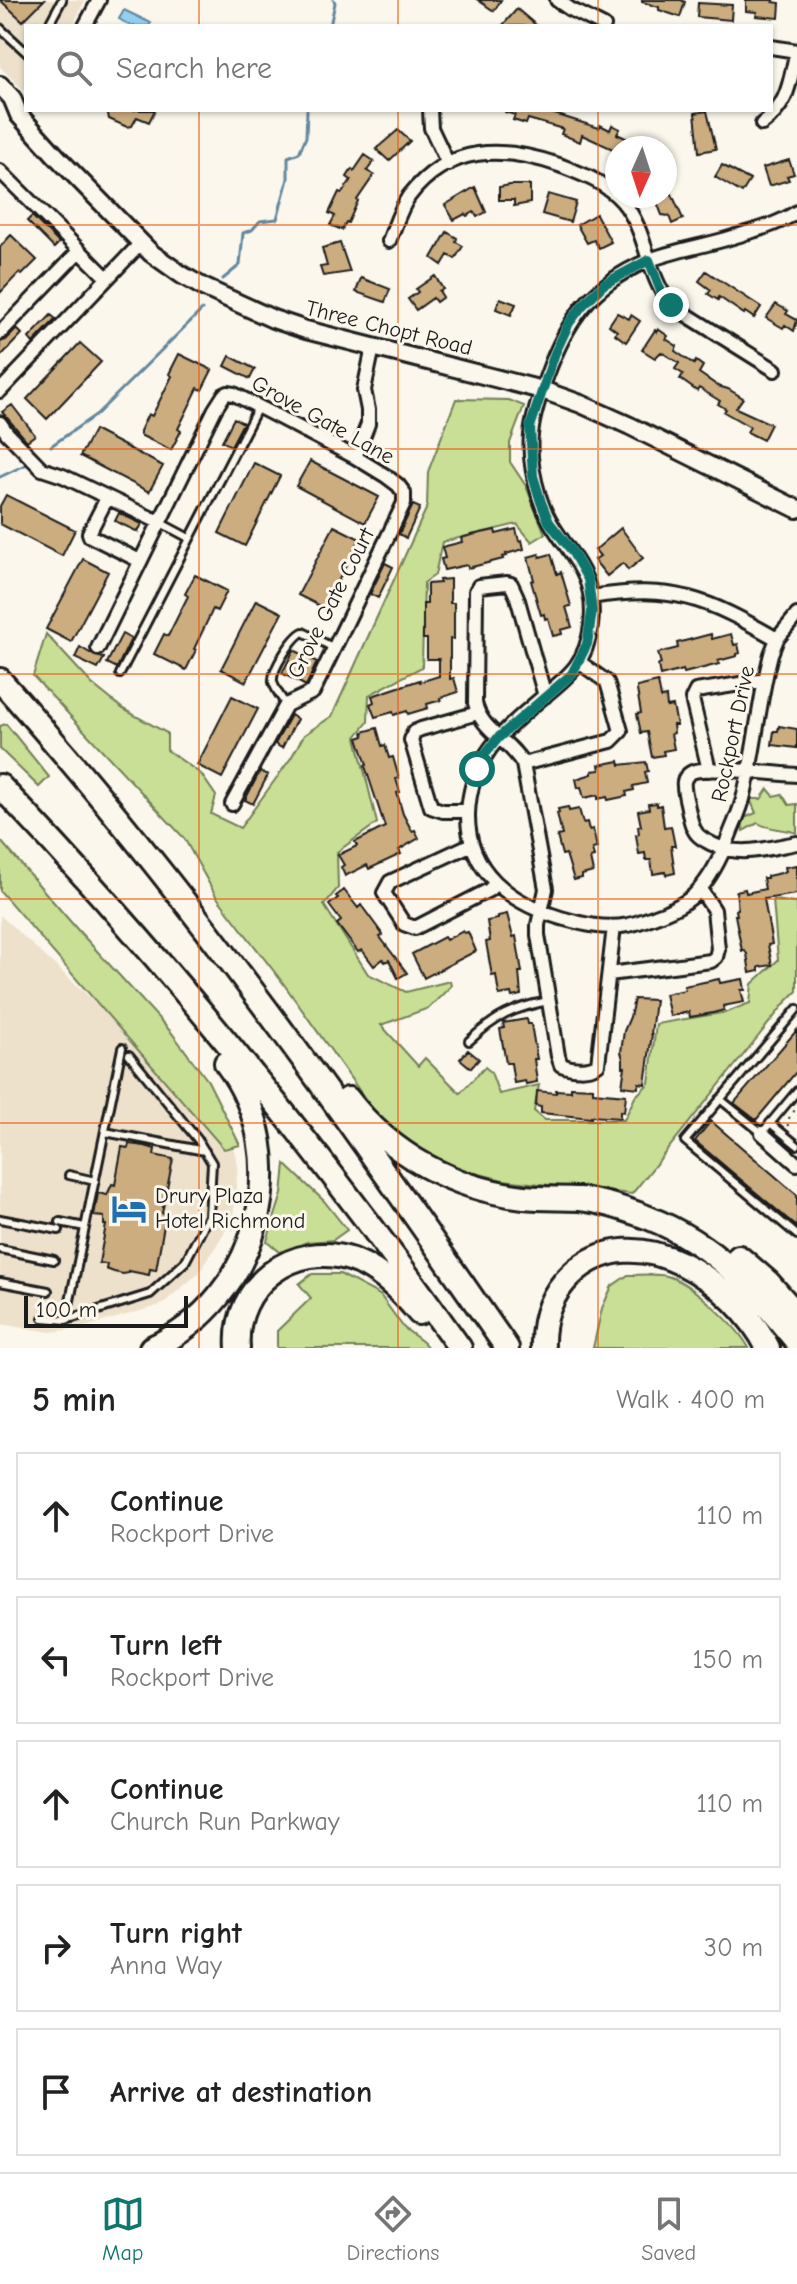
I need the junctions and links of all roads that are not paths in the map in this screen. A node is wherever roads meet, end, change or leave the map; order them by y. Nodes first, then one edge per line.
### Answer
1 (62, 0) edge
2 (99, 0) edge
3 (557, 0) edge
4 (49, 24) edge
5 (86, 24) edge
6 (600, 24) edge
7 (0, 28) edge
8 (773, 47) edge
9 (24, 50) edge
10 (797, 51) edge
11 (0, 85) edge
12 (0, 112) edge
13 (22, 112) edge
14 (430, 112) edge
15 (762, 124) dead end
16 (448, 164) junction
17 (0, 171) edge
18 (797, 212) edge
19 (389, 241) dead end
20 (141, 243) junction
21 (79, 251) junction
22 (649, 260) junction
23 (107, 278) junction
24 (0, 333) edge
25 (373, 347) junction
26 (775, 370) dead end
27 (542, 390) junction
28 (0, 391) edge
29 (258, 407) junction
30 (0, 423) edge
31 (355, 457) junction
32 (404, 493) joint
33 (107, 498) junction
34 (797, 509) edge
35 (159, 522) junction
36 (189, 538) junction
37 (140, 561) junction
38 (591, 597) junction
39 (797, 615) edge
40 (777, 639) junction
41 (98, 648) dead end
42 (334, 648) junction
43 (579, 662) junction
44 (120, 674) dead end
45 (765, 680) junction
46 (4, 691) edge
47 (545, 696) junction
48 (286, 705) junction
49 (478, 713) junction
50 (498, 738) junction
51 (523, 764) junction
52 (709, 770) junction
53 (748, 773) junction
54 (797, 775) edge
55 (0, 786) edge
56 (232, 804) dead end
57 (468, 811) junction
58 (797, 843) edge
59 (472, 844) junction
60 (724, 850) junction
61 (496, 883) junction
62 (700, 889) junction
63 (541, 912) junction
64 (614, 927) junction
65 (137, 938) junction
66 (609, 974) junction
67 (255, 993) junction
68 (549, 1001) junction
69 (797, 1009) edge
70 (469, 1041) dead end
71 (122, 1048) dead end
72 (129, 1055) dead end
73 (797, 1091) edge
74 (720, 1099) junction
75 (766, 1128) junction
76 (105, 1132) junction
77 (797, 1145) edge
78 (205, 1151) junction
79 (797, 1164) edge
80 (69, 1175) dead end
81 (95, 1181) junction
82 (583, 1199) junction
83 (0, 1219) edge
84 (60, 1222) dead end
85 (85, 1227) junction
86 (59, 1230) dead end
87 (797, 1235) edge
88 (0, 1249) edge
89 (54, 1260) dead end
90 (0, 1282) edge
91 (48, 1291) dead end
92 (797, 1315) edge
93 (43, 1318) dead end
94 (66, 1320) junction
95 (797, 1342) edge
96 (151, 1348) edge
97 (238, 1348) edge
98 (445, 1348) edge
99 (460, 1348) edge
100 (507, 1348) edge
101 (543, 1348) edge
102 (768, 1348) edge

1 - 4 lane
2 - 5 street
3 - 6 street
7 - 9 lane
8 - 10 street
10 - 15 street
11 - 13 main road, Three Chopt Road
12 - 13 main road
13 - 20 main road, Three Chopt Road
14 - 16 street
16 - 19 street
16 - 22 street
17 - 21 street
18 - 22 street, Rockport Drive
20 - 23 street
20 - 25 main road, Three Chopt Road
21 - 23 street
21 - 24 street
22 - 26 street
22 - 27 street, Rockport Drive
23 - 28 street
25 - 27 main road, Three Chopt Road
25 - 31 street
27 - 34 main road, Three Chopt Road
27 - 38 street, Rockport Drive
29 - 31 street, Grove Gate Lane
29 - 35 street, Grove Gate Lane
29 - 36 lane
30 - 33 street
31 - 32 street, Grove Gate Lane
32 - 42 street, Grove Gate Court
33 - 35 street
33 - 37 street
35 - 36 lane
35 - 37 street
36 - 44 lane
37 - 41 street
38 - 40 street
38 - 43 street, Rockport Drive
39 - 40 street, Rockport Drive
40 - 45 street, Rockport Drive
42 - 48 street, Grove Gate Court
42 - 48 lane
43 - 47 street, Rockport Drive
43 - 51 street
45 - 52 street
45 - 53 street, Rockport Drive
46 - 67 highway
47 - 49 street
47 - 50 street, Rockport Drive
48 - 56 street, Grove Gate Court
49 - 50 street
49 - 57 street
50 - 51 street
50 - 57 street, Rockport Drive
51 - 63 street
52 - 53 street
52 - 60 street
53 - 54 street
53 - 60 street, Rockport Drive
55 - 65 highway
57 - 59 street, Rockport Drive
58 - 60 street
59 - 61 street, Rockport Drive
59 - 61 street
60 - 62 street, Rockport Drive
61 - 63 street, Rockport Drive
62 - 64 street, Rockport Drive
62 - 66 street
63 - 64 street, Rockport Drive
63 - 68 street
64 - 66 street
65 - 96 highway
65 - 99 highway
66 - 68 street
67 - 82 highway
67 - 100 highway
68 - 70 lane
69 - 74 lane
71 - 76 lane
72 - 78 lane
73 - 75 lane
74 - 75 lane
74 - 87 lane
75 - 77 lane
75 - 79 street
76 - 78 lane
76 - 81 lane
78 - 94 lane
80 - 81 lane
81 - 85 lane
82 - 92 highway
82 - 95 highway
83 - 86 lane
84 - 85 lane
85 - 94 lane
88 - 89 lane
90 - 91 lane
93 - 94 lane
97 - 98 highway
101 - 102 highway

